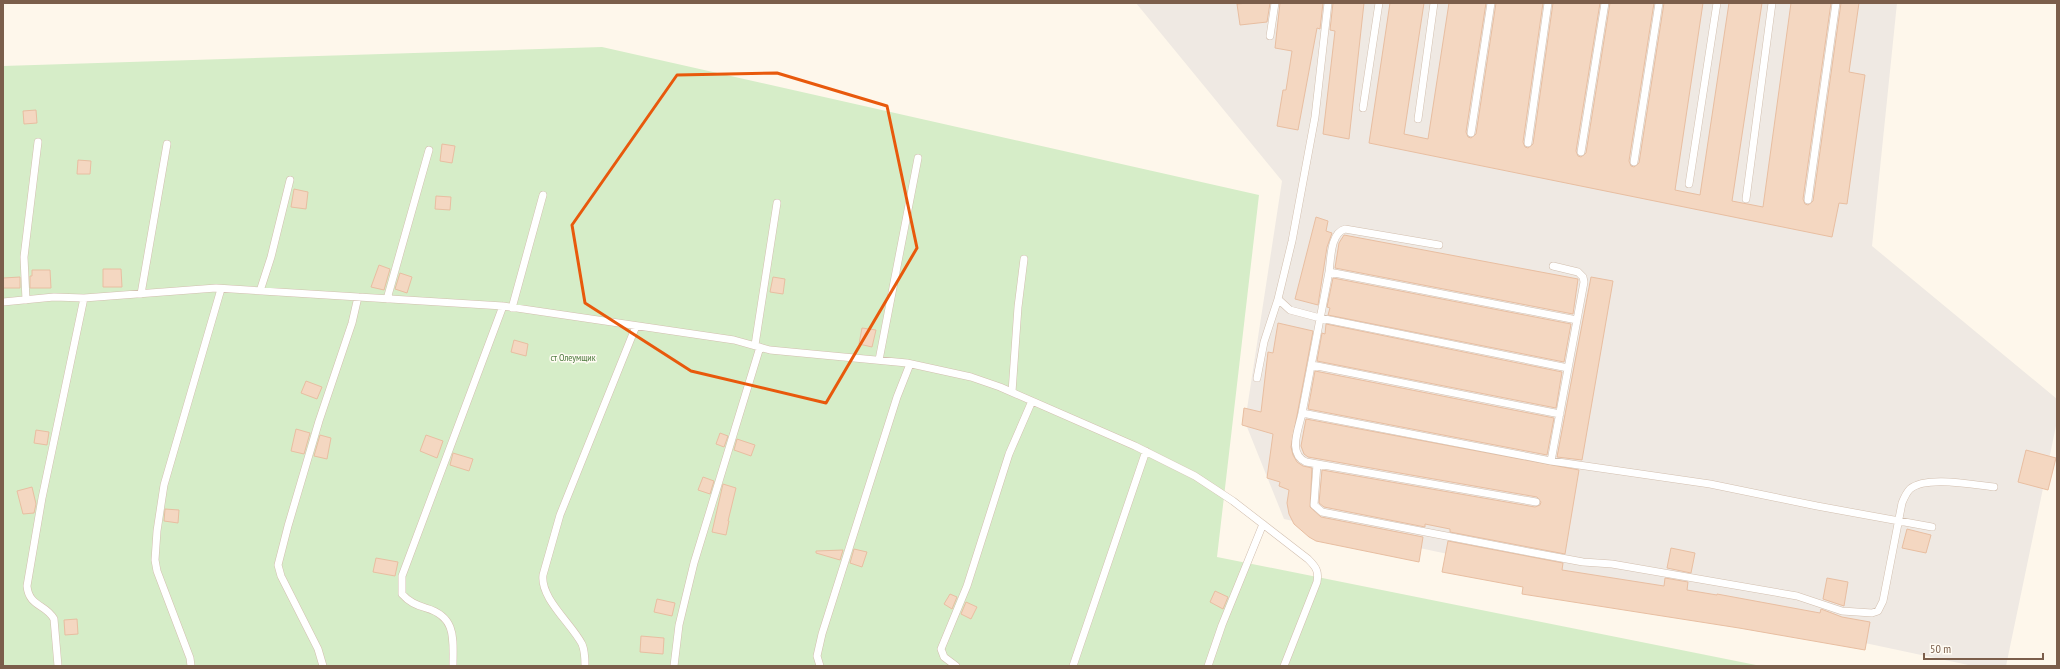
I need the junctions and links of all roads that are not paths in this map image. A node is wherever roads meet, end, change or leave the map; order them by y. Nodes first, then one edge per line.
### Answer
1 (1275, 3) edge
2 (1328, 3) edge
3 (1379, 3) edge
4 (1434, 3) edge
5 (1491, 3) edge
6 (1548, 3) edge
7 (1605, 3) edge
8 (1659, 3) edge
9 (1717, 3) edge
10 (1772, 3) edge
11 (1836, 3) edge
12 (1270, 36) dead end
13 (1363, 108) dead end
14 (1418, 119) dead end
15 (1471, 133) dead end
16 (38, 142) dead end
17 (1528, 143) dead end
18 (167, 144) dead end
19 (429, 150) dead end
20 (1581, 152) dead end
21 (918, 158) dead end
22 (1634, 162) dead end
23 (290, 180) dead end
24 (1689, 184) dead end
25 (543, 195) dead end
26 (1746, 200) dead end
27 (1808, 200) dead end
28 (778, 203) dead end
29 (1439, 245) dead end
30 (1024, 259) dead end
31 (1554, 266) dead end
32 (1329, 272) junction
33 (221, 288) junction
34 (260, 291) junction
35 (141, 294) junction
36 (358, 297) junction
37 (84, 298) junction
38 (387, 299) junction
39 (26, 300) junction
40 (1278, 300) junction
41 (3, 302) edge
42 (503, 306) junction
43 (512, 308) junction
44 (1320, 318) junction
45 (1577, 320) junction
46 (636, 326) junction
47 (757, 346) junction
48 (879, 360) junction
49 (910, 364) junction
50 (1312, 365) junction
51 (1568, 368) junction
52 (1256, 378) dead end
53 (1012, 392) junction
54 (1032, 401) junction
55 (1302, 413) junction
56 (1560, 414) junction
57 (1146, 451) junction
58 (1552, 461) junction
59 (1317, 464) junction
60 (1994, 487) dead end
61 (1536, 502) dead end
62 (1899, 521) junction
63 (1263, 524) junction
64 (1932, 527) dead end
65 (58, 666) edge
66 (191, 666) edge
67 (323, 666) edge
68 (453, 666) edge
69 (585, 666) edge
70 (674, 666) edge
71 (820, 666) edge
72 (956, 666) edge
73 (1073, 666) edge
74 (1208, 666) edge
75 (1284, 666) edge

1 - 12 lane
2 - 40 lane
3 - 13 lane
4 - 14 lane
5 - 15 lane
6 - 17 lane
7 - 20 lane
8 - 22 lane
9 - 24 lane
10 - 26 lane
11 - 27 lane
16 - 39 lane
18 - 35 lane
19 - 38 lane
21 - 48 lane
23 - 34 lane
25 - 43 lane
28 - 47 lane
29 - 32 lane
30 - 53 lane
31 - 45 lane
32 - 44 lane
32 - 45 lane
33 - 34 lane
33 - 35 lane
33 - 66 lane
34 - 36 lane
35 - 37 lane
36 - 38 lane
36 - 67 lane
37 - 39 lane
37 - 65 lane
38 - 42 lane
39 - 41 lane
40 - 44 lane
40 - 52 lane
42 - 43 lane
42 - 68 lane
43 - 46 lane
44 - 50 lane
44 - 51 lane
45 - 51 lane
46 - 47 lane
46 - 69 lane
47 - 48 lane
47 - 70 lane
48 - 49 lane
49 - 53 lane
49 - 71 lane
50 - 55 lane
50 - 56 lane
51 - 56 lane
53 - 54 lane
54 - 57 lane
54 - 72 lane
55 - 58 lane
55 - 59 lane
56 - 58 lane
57 - 63 lane
57 - 73 lane
58 - 62 lane
59 - 61 lane
59 - 62 lane
60 - 62 lane
62 - 64 lane
63 - 74 lane
63 - 75 lane

